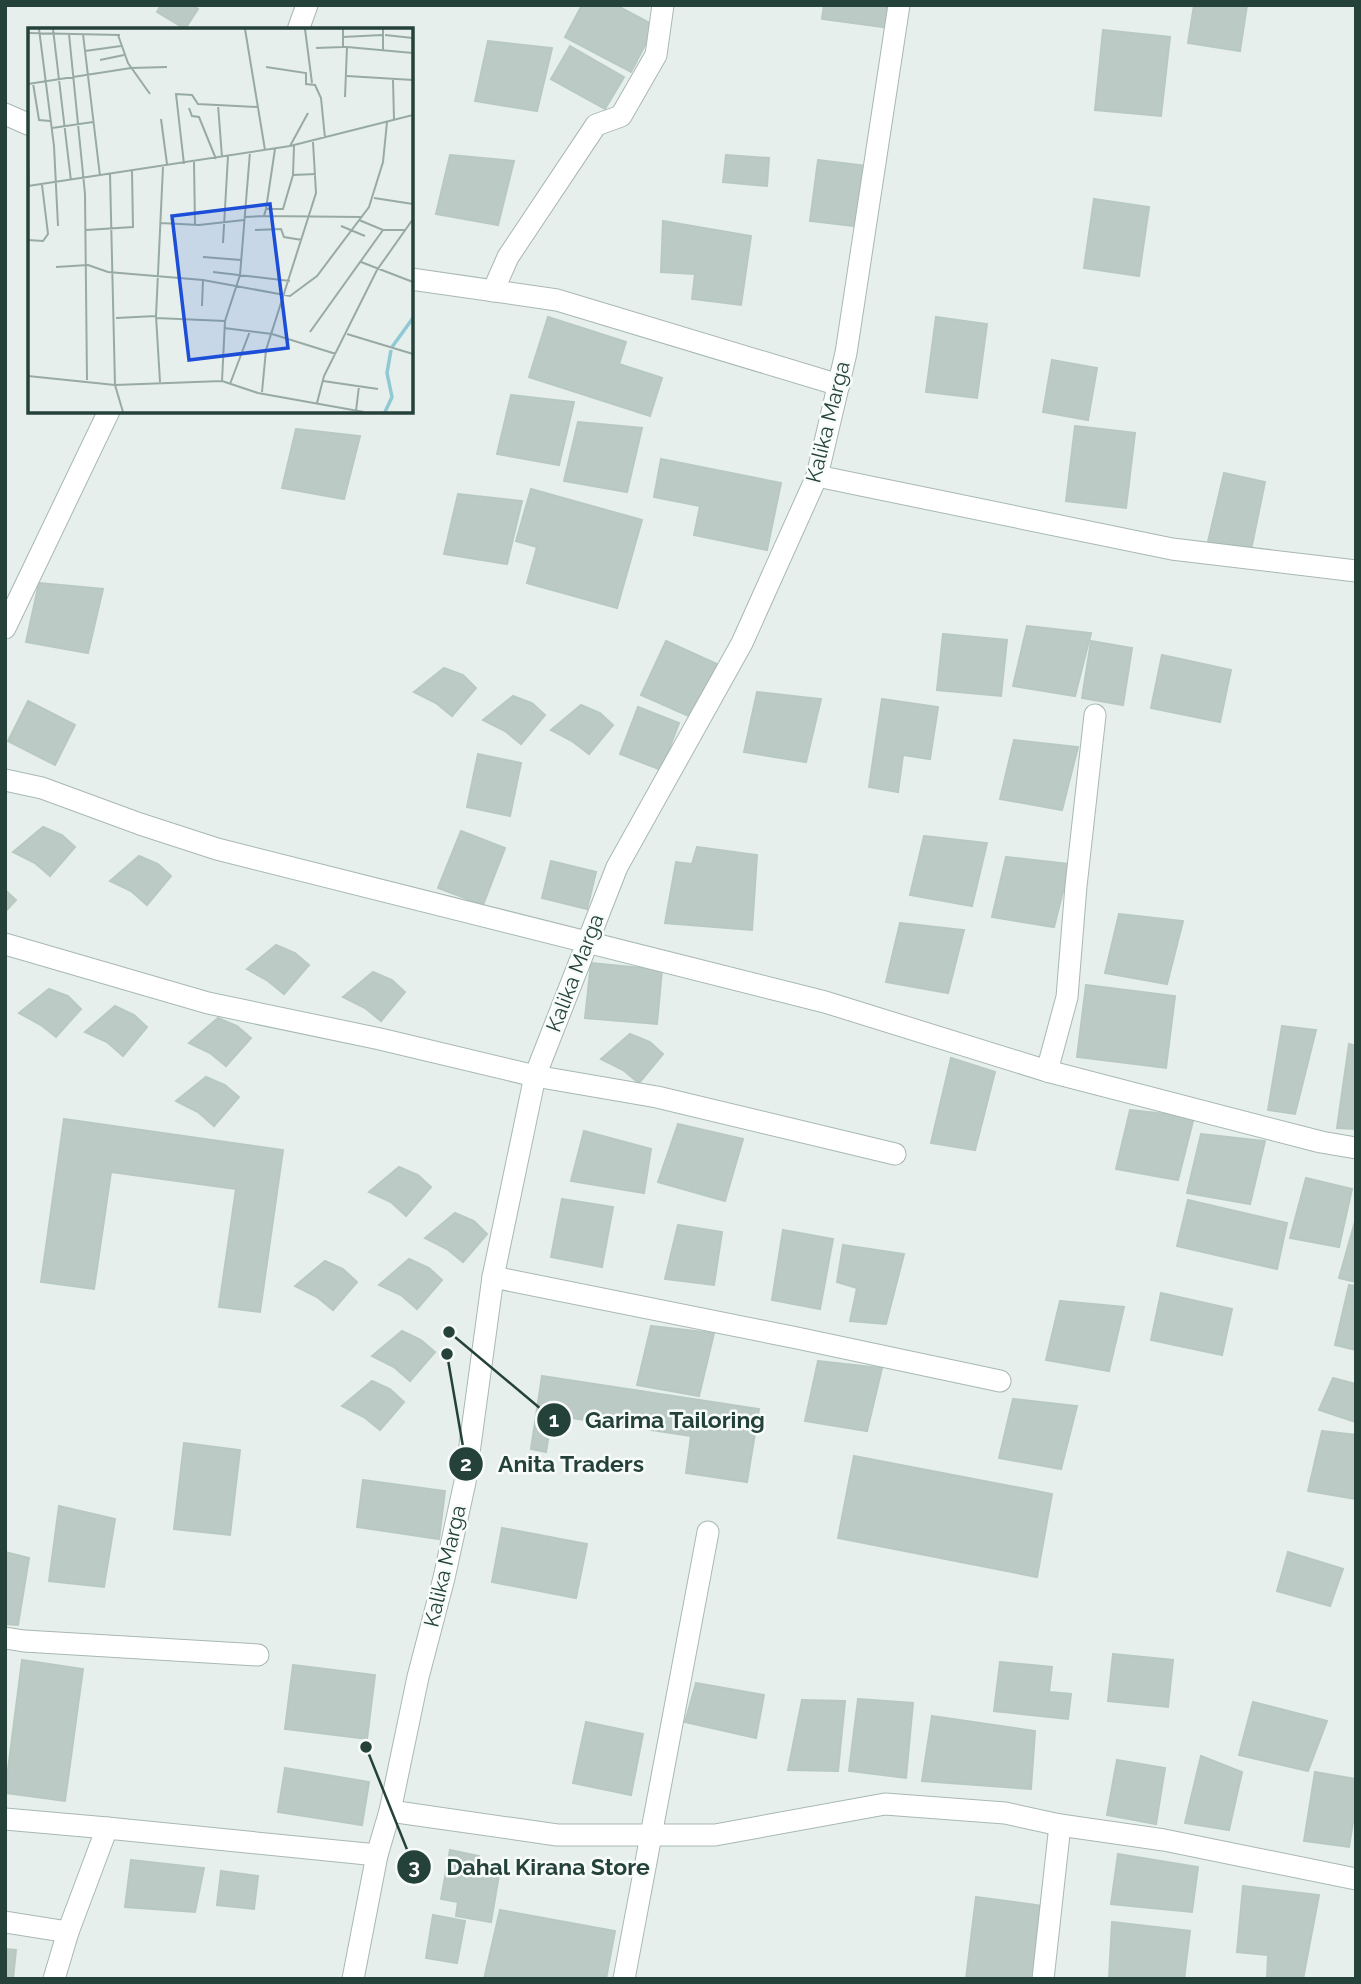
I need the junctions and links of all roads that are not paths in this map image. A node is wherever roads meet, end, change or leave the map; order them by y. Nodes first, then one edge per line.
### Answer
1 (307, 5) edge
2 (663, 5) edge
3 (899, 5) edge
4 (299, 28) edge
5 (5, 114) edge
6 (28, 124) edge
7 (413, 279) edge
8 (493, 290) junction
9 (839, 385) junction
10 (108, 413) edge
11 (817, 476) junction
12 (1356, 571) edge
13 (5, 628) edge
14 (1095, 715) dead end
15 (5, 780) edge
16 (587, 943) junction
17 (5, 944) edge
18 (1047, 1071) junction
19 (535, 1076) junction
20 (1356, 1148) edge
21 (895, 1154) dead end
22 (494, 1277) junction
23 (1000, 1381) dead end
24 (708, 1532) dead end
25 (5, 1638) edge
26 (258, 1655) dead end
27 (390, 1811) junction
28 (5, 1819) edge
29 (1060, 1825) junction
30 (107, 1828) junction
31 (651, 1835) junction
32 (377, 1855) junction
33 (1356, 1879) edge
34 (5, 1922) edge
35 (68, 1931) junction
36 (54, 1979) edge
37 (353, 1979) edge
38 (624, 1979) edge
39 (1043, 1979) edge

1 - 4 street
2 - 8 street
3 - 9 street, Kalika Marga
5 - 6 street
7 - 8 street
8 - 9 street
9 - 11 street, Kalika Marga
10 - 13 street
11 - 12 street
11 - 16 street, Kalika Marga
14 - 18 street
15 - 16 street
16 - 18 street
16 - 19 street, Kalika Marga
17 - 19 street
18 - 20 street
19 - 21 street
19 - 22 street, Kalika Marga
22 - 23 street
22 - 27 street, Kalika Marga
24 - 31 street
25 - 26 street
27 - 31 street
27 - 32 street, Kalika Marga
28 - 30 street
29 - 31 street
29 - 33 street
29 - 39 street
30 - 32 street
30 - 35 street
31 - 38 street
32 - 37 street, Kalika Marga
34 - 35 street
35 - 36 street

